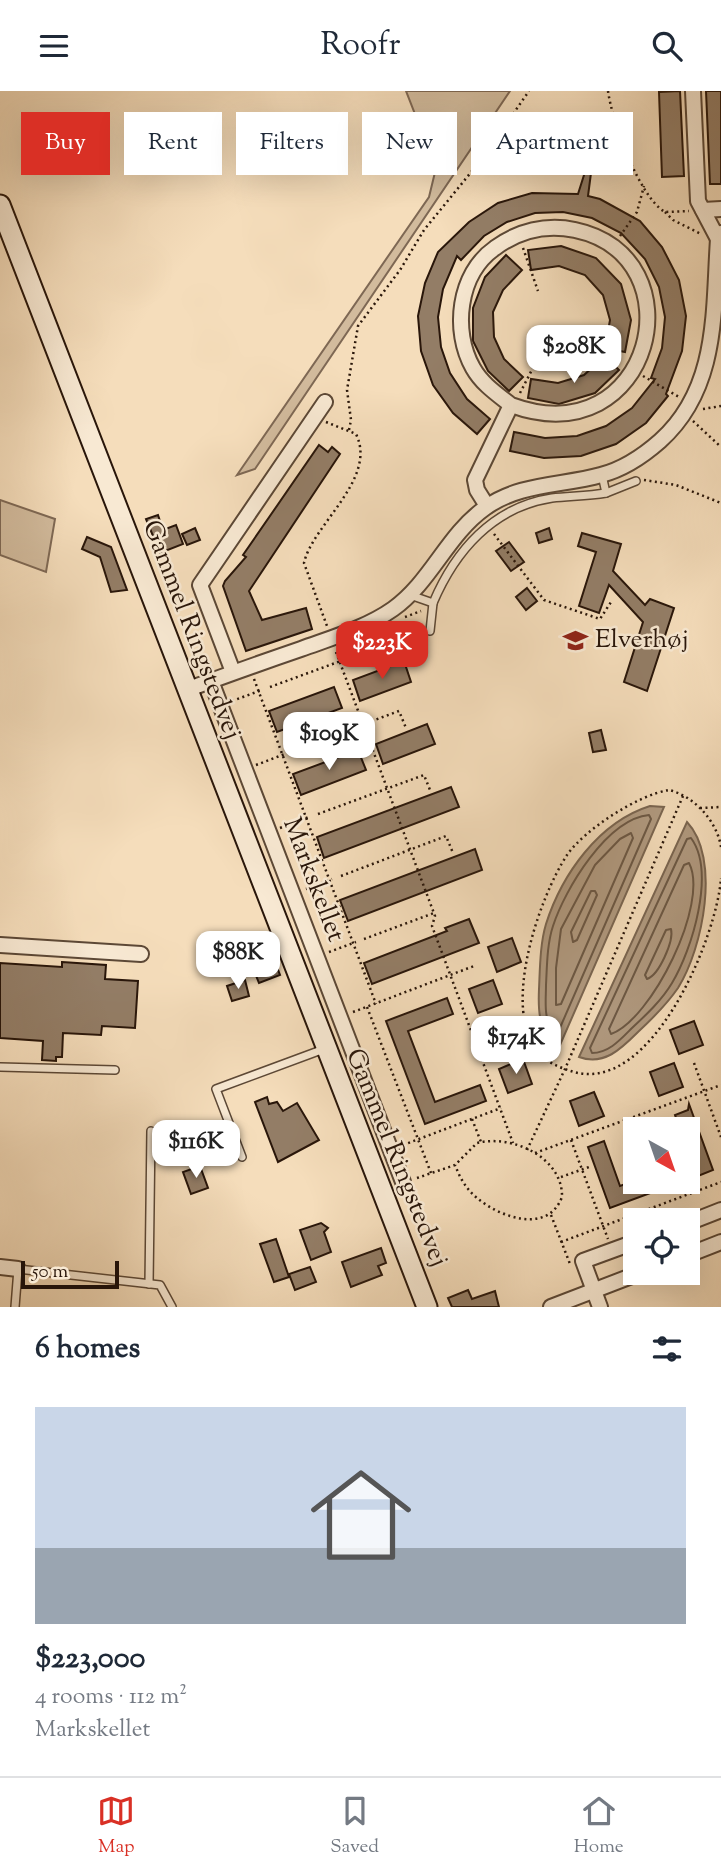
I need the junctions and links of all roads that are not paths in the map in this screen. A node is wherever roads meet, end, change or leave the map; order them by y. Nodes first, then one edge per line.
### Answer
1 (693, 91) edge
2 (0, 205) edge
3 (721, 209) edge
4 (703, 211) junction
5 (719, 236) edge
6 (718, 272) edge
7 (326, 402) dead end
8 (512, 405) junction
9 (602, 475) junction
10 (636, 481) road end
11 (606, 493) junction
12 (487, 506) junction
13 (410, 595) junction
14 (433, 603) junction
15 (430, 631) dead end
16 (233, 673) junction
17 (211, 681) junction
18 (186, 690) junction
19 (0, 945) edge
20 (141, 954) dead end
21 (340, 1017) junction
22 (316, 1026) junction
23 (325, 1048) junction
24 (0, 1067) edge
25 (115, 1070) dead end
26 (151, 1131) dead end
27 (242, 1157) dead end
28 (403, 1182) road end
29 (721, 1210) edge
30 (700, 1218) edge
31 (721, 1242) edge
32 (623, 1246) edge
33 (700, 1250) edge
34 (0, 1267) edge
35 (18, 1269) junction
36 (623, 1280) edge
37 (149, 1284) junction
38 (594, 1291) junction
39 (15, 1307) edge
40 (172, 1307) edge
41 (427, 1307) edge
42 (551, 1307) edge
43 (600, 1307) edge

1 - 4 street
2 - 18 street, Gammel Ringstedvej
3 - 4 street
4 - 5 street
5 - 6 street
6 - 9 street
7 - 16 street
8 - 8 street
8 - 12 street
9 - 11 lane
9 - 12 street
10 - 11 lane
11 - 14 lane
12 - 13 street
13 - 14 lane
13 - 16 street
14 - 15 lane
16 - 17 street
17 - 18 street
17 - 21 street, Markskellet
18 - 22 street, Gammel Ringstedvej
19 - 20 street
21 - 22 street
21 - 28 street, Markskellet
22 - 23 street, Gammel Ringstedvej
23 - 27 lane
23 - 41 street, Gammel Ringstedvej
24 - 25 lane
26 - 37 lane
29 - 30 street
31 - 33 street
32 - 38 street
34 - 35 street
35 - 37 lane
35 - 39 lane
36 - 38 street
37 - 40 lane
38 - 42 street
38 - 43 street

